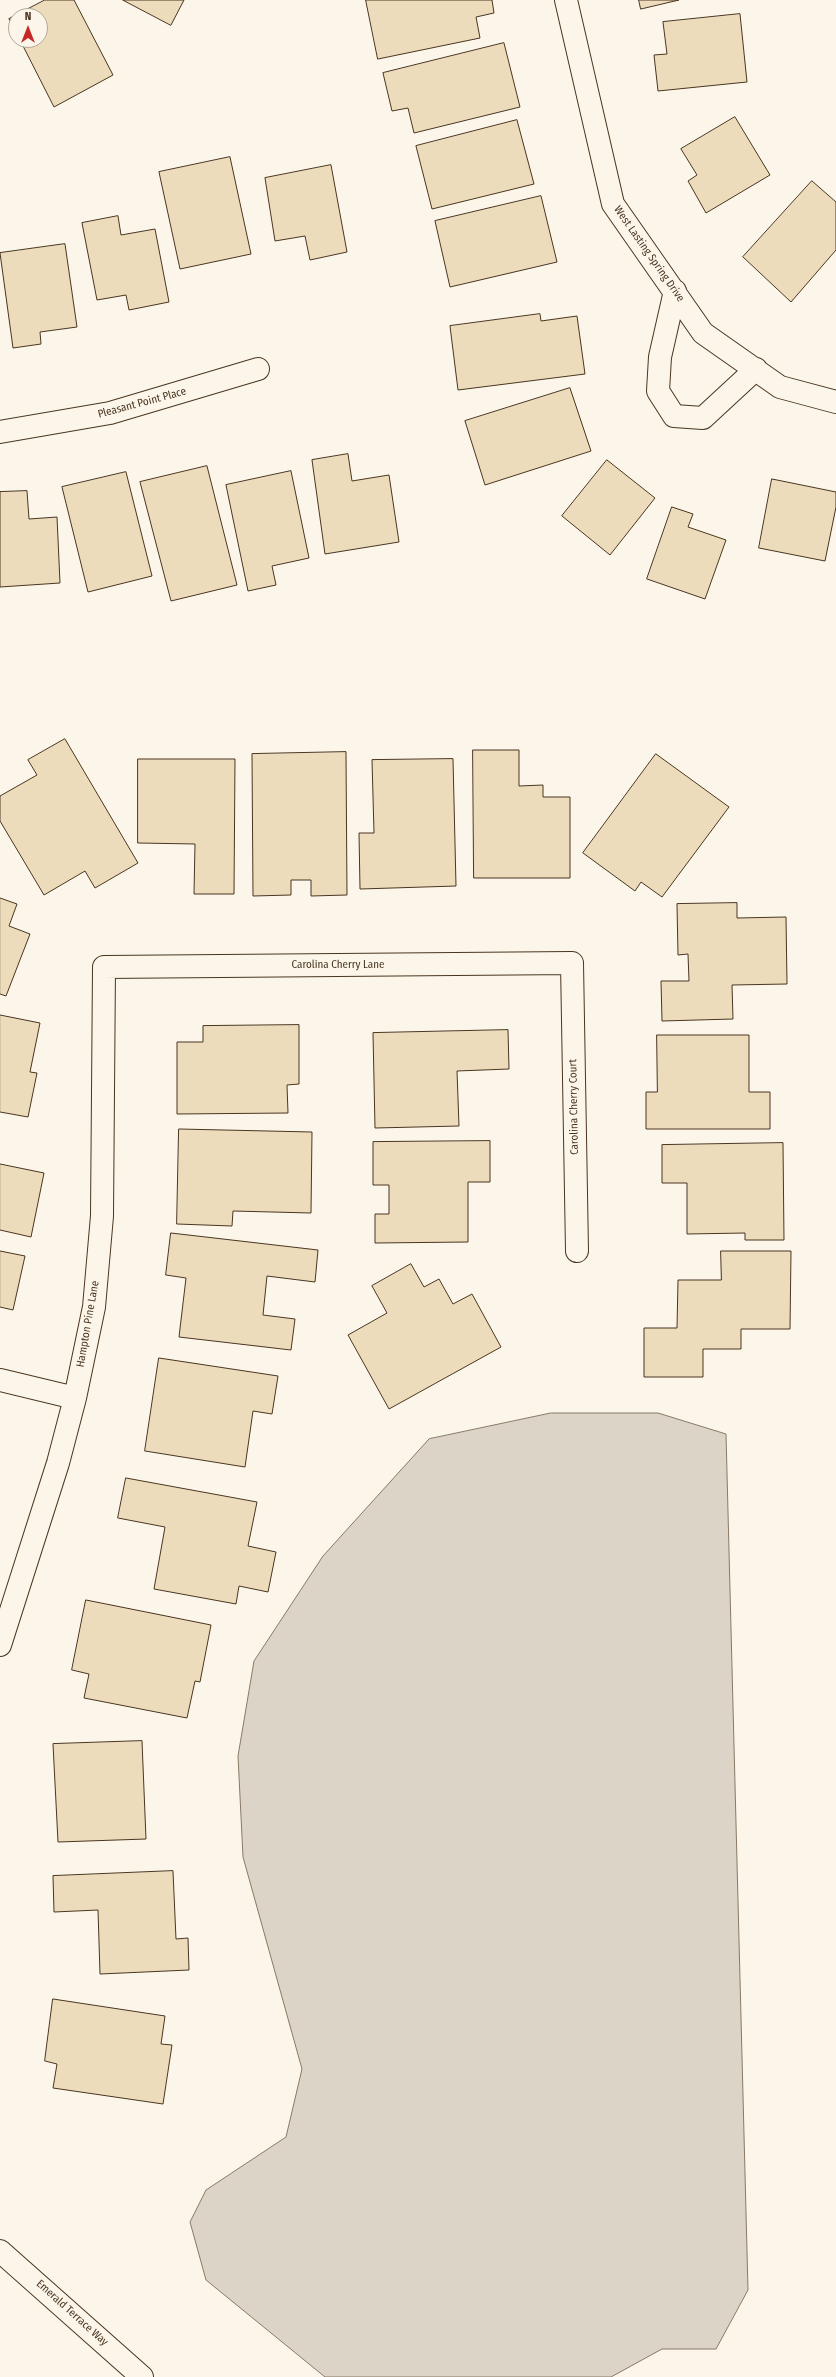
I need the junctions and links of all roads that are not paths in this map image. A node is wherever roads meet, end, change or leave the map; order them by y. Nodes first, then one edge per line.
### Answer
1 (566, 0) edge
2 (675, 291) junction
3 (258, 369) dead end
4 (756, 369) junction
5 (836, 402) edge
6 (0, 432) edge
7 (572, 963) joint
8 (104, 967) joint
9 (577, 1251) dead end
10 (0, 1380) edge
11 (75, 1398) junction
12 (0, 1646) edge
13 (0, 2251) edge
14 (142, 2377) edge

1 - 2 street, West Lasting Spring Drive
2 - 4 street, West Lasting Spring Drive
2 - 4 street
3 - 6 street, Pleasant Point Place
4 - 5 street, West Lasting Spring Drive
7 - 8 street, Carolina Cherry Lane
7 - 9 street, Carolina Cherry Court
8 - 11 street, Hampton Pine Lane
10 - 11 street
11 - 12 street, Hampton Pine Lane
13 - 14 street, Emerald Terrace Way

